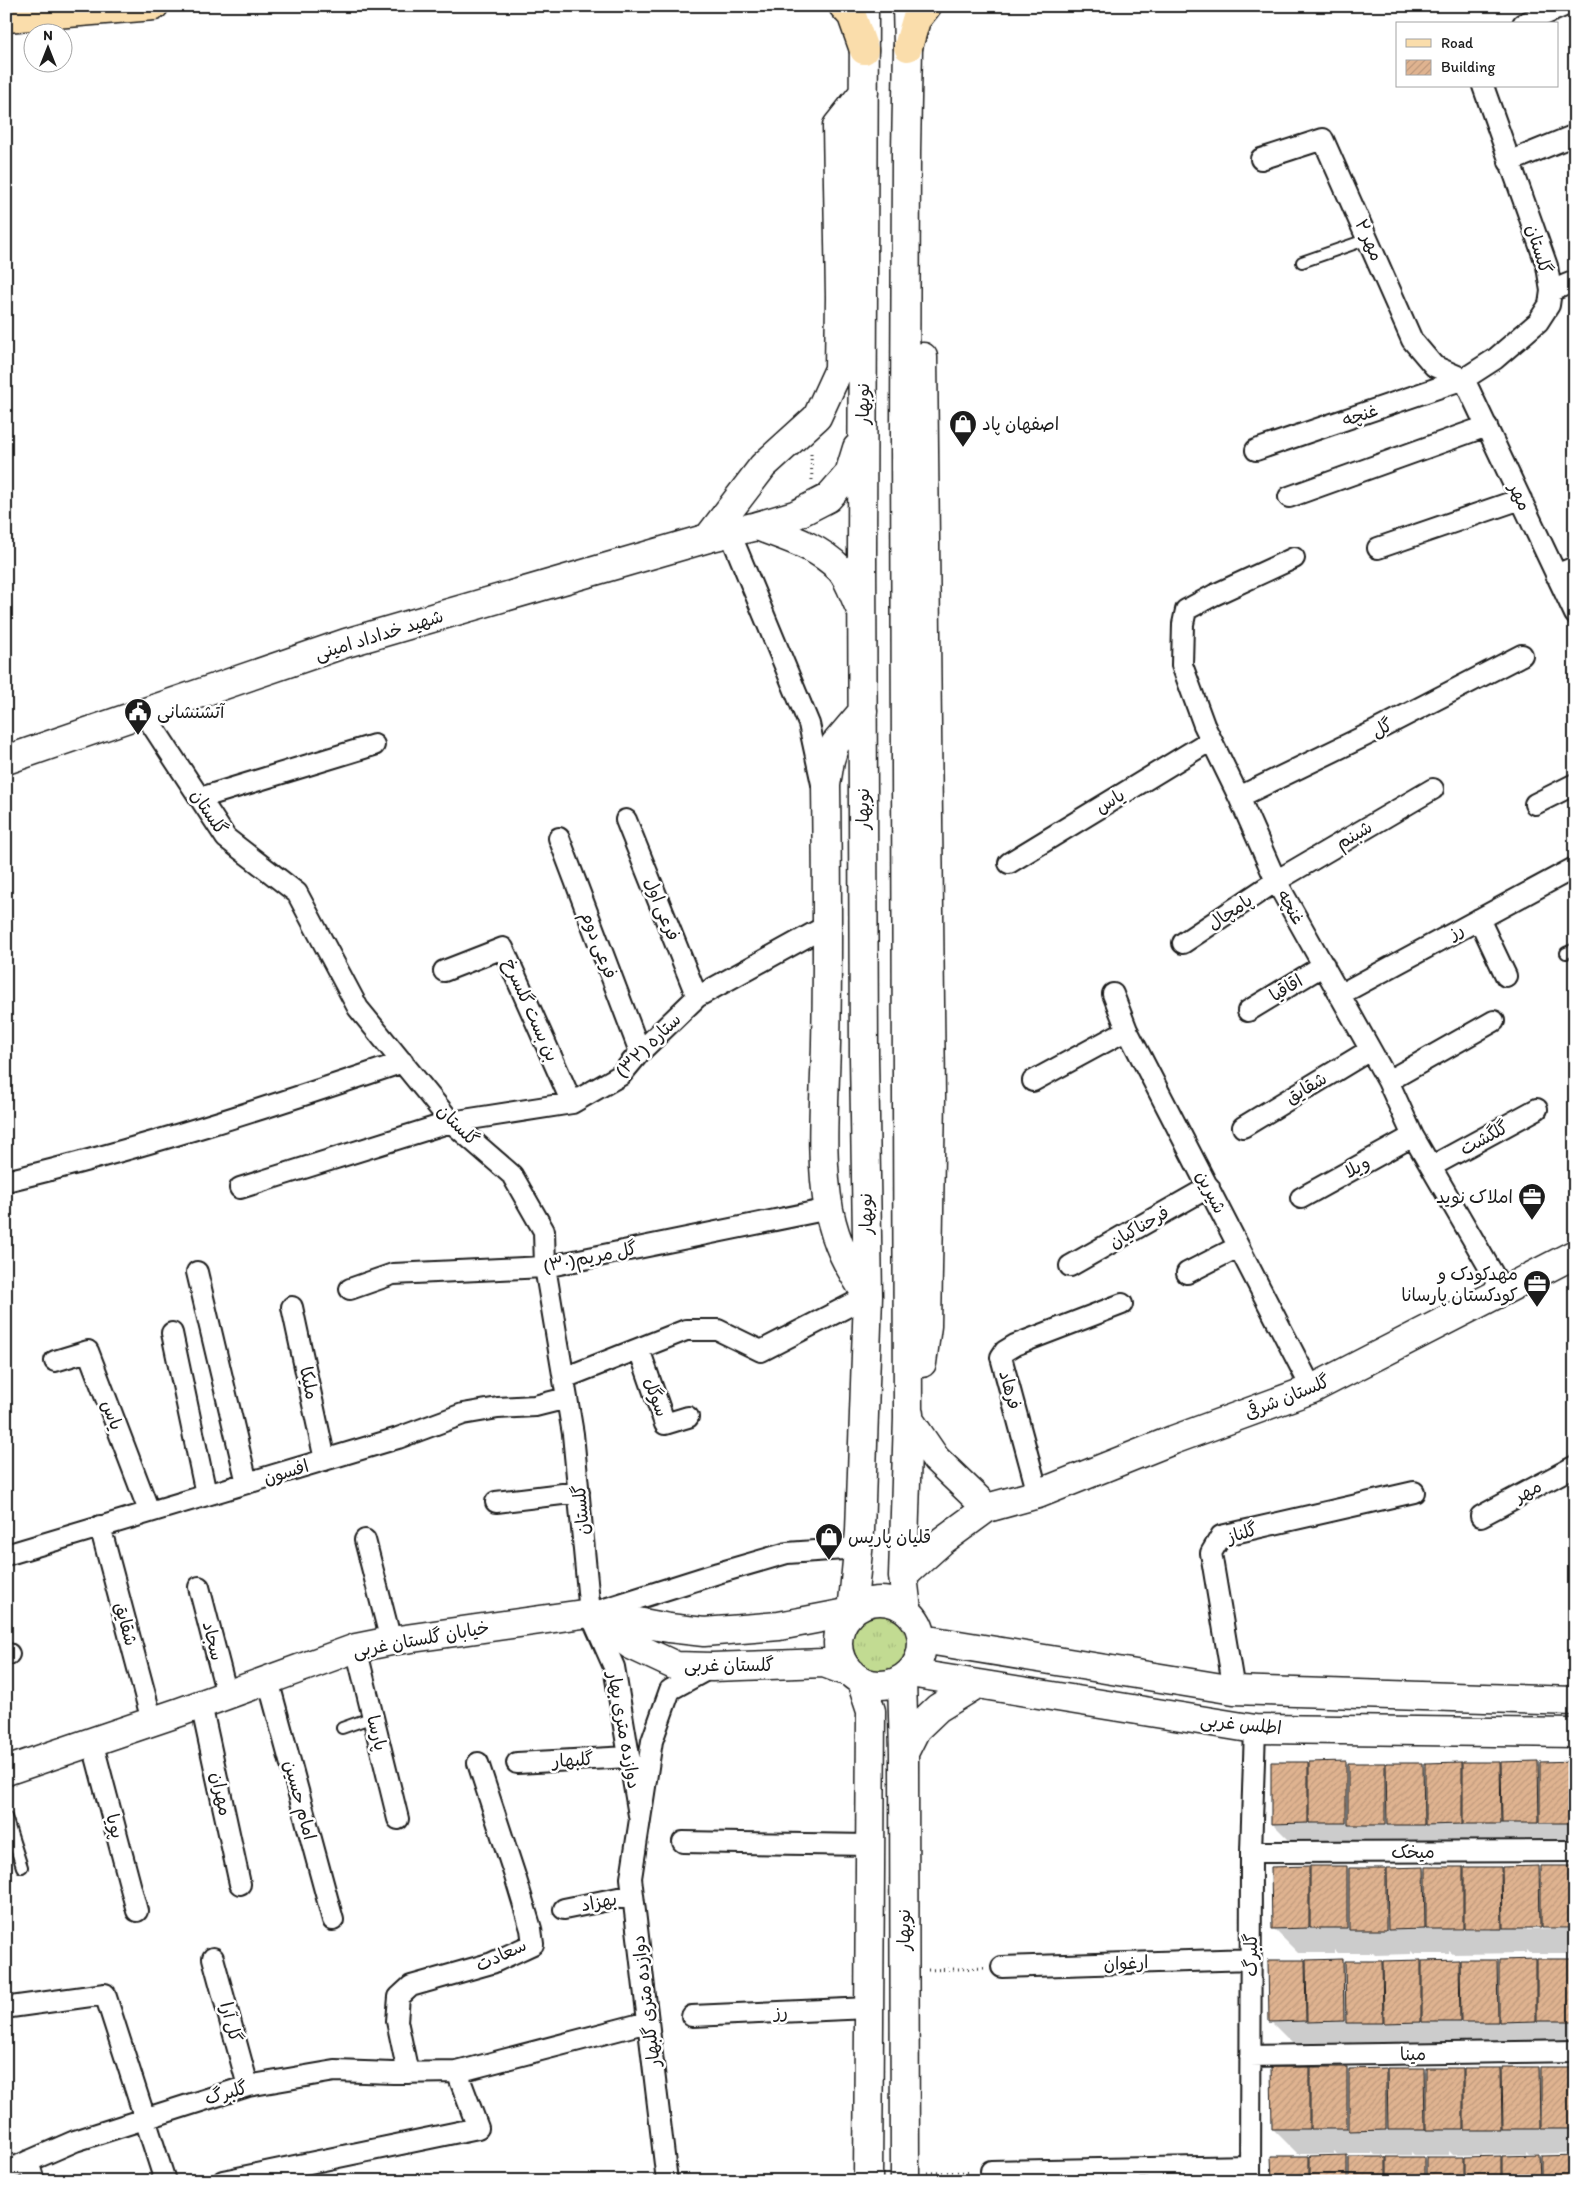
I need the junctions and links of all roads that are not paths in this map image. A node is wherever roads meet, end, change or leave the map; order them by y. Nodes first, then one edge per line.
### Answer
1 (154, 6) edge
2 (843, 6) edge
3 (864, 6) edge
4 (907, 6) edge
5 (927, 6) edge
6 (1564, 6) edge
7 (6, 18) edge
8 (1528, 22) edge
9 (908, 47) junction
10 (864, 50) junction
11 (1484, 88) edge
12 (864, 92) junction
13 (1575, 135) edge
14 (906, 151) junction
15 (1261, 159) dead end
16 (1509, 162) junction
17 (864, 230) junction
18 (905, 234) junction
19 (1368, 239) junction
20 (1302, 262) dead end
21 (1575, 282) edge
22 (1551, 291) junction
23 (1464, 379) junction
24 (863, 424) junction
25 (1487, 426) junction
26 (915, 438) junction
27 (1256, 450) dead end
28 (1289, 497) dead end
29 (1521, 499) junction
30 (757, 526) junction
31 (719, 536) junction
32 (1378, 548) dead end
33 (1294, 558) dead end
34 (1575, 567) edge
35 (1556, 575) junction
36 (863, 613) junction
37 (1575, 614) edge
38 (916, 637) junction
39 (1522, 655) dead end
40 (863, 711) junction
41 (144, 713) junction
42 (1211, 740) junction
43 (374, 745) dead end
44 (6, 760) edge
45 (1575, 784) edge
46 (1433, 789) dead end
47 (1239, 797) junction
48 (200, 798) junction
49 (1535, 804) dead end
50 (826, 806) junction
51 (626, 820) dead end
52 (864, 823) junction
53 (907, 829) junction
54 (559, 838) dead end
55 (1009, 863) dead end
56 (1574, 870) edge
57 (1276, 881) junction
58 (1479, 919) junction
59 (828, 925) junction
60 (1183, 943) dead end
61 (1324, 964) junction
62 (444, 971) dead end
63 (1506, 976) dead end
64 (1113, 994) dead end
65 (1339, 995) junction
66 (697, 997) junction
67 (1248, 1011) dead end
68 (1494, 1021) dead end
69 (1126, 1030) junction
70 (1370, 1050) junction
71 (640, 1052) junction
72 (403, 1062) junction
73 (1033, 1081) dead end
74 (1388, 1081) junction
75 (572, 1103) junction
76 (1537, 1109) dead end
77 (451, 1122) junction
78 (1243, 1127) dead end
79 (1413, 1136) junction
80 (1432, 1166) junction
81 (6, 1181) edge
82 (1209, 1187) junction
83 (240, 1188) dead end
84 (1301, 1198) dead end
85 (829, 1209) junction
86 (1238, 1247) junction
87 (1573, 1261) edge
88 (1070, 1266) dead end
89 (545, 1267) junction
90 (196, 1272) dead end
91 (1187, 1272) dead end
92 (350, 1290) dead end
93 (1504, 1293) junction
94 (868, 1296) junction
95 (1122, 1304) dead end
96 (292, 1307) dead end
97 (172, 1333) dead end
98 (639, 1349) junction
99 (56, 1361) dead end
100 (565, 1388) junction
101 (1312, 1389) junction
102 (688, 1416) dead end
103 (908, 1418) junction
104 (325, 1460) junction
105 (1575, 1466) edge
106 (247, 1483) junction
107 (579, 1492) junction
108 (1414, 1492) dead end
109 (206, 1494) junction
110 (1038, 1494) junction
111 (496, 1502) dead end
112 (987, 1508) junction
113 (149, 1510) junction
114 (1481, 1516) dead end
115 (100, 1526) junction
116 (365, 1540) dead end
117 (858, 1548) junction
118 (6, 1555) edge
119 (903, 1576) junction
120 (199, 1586) dead end
121 (907, 1610) junction
122 (852, 1612) junction
123 (590, 1613) junction
124 (922, 1639) junction
125 (390, 1641) junction
126 (356, 1648) junction
127 (712, 1667) junction
128 (906, 1676) junction
129 (856, 1677) junction
130 (268, 1680) junction
131 (976, 1684) junction
132 (1234, 1690) junction
133 (227, 1695) junction
134 (1575, 1701) edge
135 (201, 1704) junction
136 (373, 1717) junction
137 (152, 1721) junction
138 (342, 1728) dead end
139 (1255, 1729) junction
140 (1575, 1733) edge
141 (92, 1742) junction
142 (904, 1753) junction
143 (629, 1757) junction
144 (478, 1763) dead end
145 (517, 1763) dead end
146 (6, 1771) edge
147 (6, 1817) edge
148 (398, 1819) dead end
149 (640, 1821) junction
150 (683, 1842) dead end
151 (870, 1845) junction
152 (1575, 1851) edge
153 (1251, 1852) junction
154 (22, 1868) dead end
155 (240, 1884) dead end
156 (633, 1895) junction
157 (564, 1909) dead end
158 (137, 1912) dead end
159 (332, 1920) dead end
160 (214, 1958) dead end
161 (1251, 1959) junction
162 (1002, 1967) road end
163 (11, 2006) dead end
164 (869, 2008) junction
165 (692, 2016) dead end
166 (648, 2022) junction
167 (1575, 2051) edge
168 (1250, 2056) junction
169 (457, 2072) junction
170 (408, 2073) junction
171 (248, 2086) junction
172 (146, 2117) junction
173 (28, 2161) junction
174 (6, 2171) edge
175 (992, 2171) road end
176 (1250, 2173) edge
177 (905, 2177) edge
178 (34, 2181) edge
179 (165, 2181) edge
180 (223, 2181) edge
181 (667, 2181) edge
182 (868, 2181) edge

1 - 7 main road
2 - 10 main road
3 - 10 street, نوبهار
4 - 9 street
5 - 9 main road
6 - 8 street
9 - 14 street
10 - 12 street, نوبهار
11 - 16 street, گلستان
12 - 17 street, نوبهار
12 - 31 street
13 - 16 street
14 - 18 street
14 - 26 street
15 - 19 street, مهر ۲
16 - 22 street, گلستان
17 - 18 street
17 - 24 street, نوبهار
18 - 26 street
19 - 20 lane
19 - 23 street, مهر ۲
21 - 22 street
22 - 23 street, گلستان
23 - 25 street, مهر
23 - 27 street, غنچه
24 - 30 street, شهید خداداد امینی
24 - 36 street, نوبهار
25 - 28 street
25 - 29 street, مهر
26 - 38 street
29 - 32 street
29 - 35 street, مهر
30 - 31 street, شهید خداداد امینی
30 - 36 street
31 - 41 street, شهید خداداد امینی
31 - 50 street
33 - 42 street, غنچه
34 - 35 street
35 - 37 street, مهر
36 - 40 street, نوبهار
38 - 53 street
38 - 103 street
39 - 47 street, گل
40 - 50 street
40 - 52 street, نوبهار
41 - 44 street, شهید خداداد امینی
41 - 48 street, گلستان
42 - 47 street, غنچه
42 - 55 street, یاس
43 - 48 street
45 - 49 street
46 - 57 street, شبنم
47 - 57 street, غنچه
48 - 72 street, گلستان
50 - 59 street
51 - 66 street, فرعی اول
52 - 53 street
52 - 94 street, نوبهار
53 - 103 street
54 - 71 street, فرعی دوم
56 - 58 street, رز
57 - 60 street, پامچال
57 - 61 street, غنچه
58 - 63 street
58 - 65 street, رز
59 - 66 street, ستاره (۳۲)
59 - 85 street
61 - 65 street, غنچه
61 - 67 street, اقاقیا
62 - 75 street, بن بست گلسرخ
64 - 69 street, شیرین
65 - 70 street, غنچه
66 - 71 street, ستاره (۳۲)
68 - 74 street
69 - 73 street
69 - 82 street, شیرین
70 - 74 street, غنچه
70 - 78 street, شقایق
71 - 75 street, ستاره (۳۲)
72 - 77 street, گلستان
72 - 81 street
74 - 79 street, غنچه
75 - 77 street, ستاره (۳۲)
76 - 80 street, گلگشت
77 - 83 street, ستاره (۳۲)
77 - 89 street, گلستان
79 - 80 street, غنچه
79 - 84 street, ویلا
80 - 93 street, غنچه
82 - 86 street, شیرین
82 - 88 street, فرحناکیان
85 - 89 street, گل مریم(۳۰)
85 - 94 street
86 - 91 street
86 - 101 street, شیرین
87 - 93 street, گلستان شرقی
89 - 92 street, گل مریم(۳۰)
89 - 100 street, گلستان
90 - 106 street
93 - 101 street, گلستان شرقی
94 - 98 street, افسون
94 - 117 street, نوبهار
95 - 110 street, فرهاد
96 - 104 street, ملیکا
97 - 109 street
98 - 100 street, افسون
98 - 102 street, سوگل
99 - 113 street, یاس
100 - 104 street, افسون
100 - 107 street, گلستان
101 - 110 street, گلستان شرقی
103 - 112 street
103 - 119 street
104 - 106 street, افسون
105 - 114 street, مهر
106 - 109 street, افسون
107 - 111 street
107 - 123 street, گلستان
108 - 132 street, گلناز
109 - 113 street, افسون
110 - 112 street, گلستان شرقی
112 - 119 street, گلستان شرقی
113 - 115 street, افسون
115 - 118 street, افسون
115 - 137 street, شقایق
116 - 125 street
117 - 122 street, نوبهار
117 - 123 street
119 - 121 street
120 - 133 street, سجاد
121 - 122 street
121 - 124 street
122 - 123 street, خیابان گلستان غربی
122 - 129 street
123 - 125 street, خیابان گلستان غربی
123 - 127 street, گلستان غربی
123 - 143 street, دوازده متری بهار
124 - 128 street
124 - 132 street, اطلس غربی
125 - 126 street, خیابان گلستان غربی
126 - 130 street, خیابان گلستان غربی
126 - 136 street, پارسا
127 - 129 street, گلستان غربی
127 - 149 street, دوازده متری گلبهار
128 - 129 street
128 - 131 street, اطلس غربی
128 - 142 street, نوبهار
129 - 151 street, نوبهار
130 - 133 street, خیابان گلستان غربی
130 - 159 street, امام حسین
131 - 139 street, اطلس غربی
131 - 142 street
132 - 134 street, اطلس غربی
133 - 135 street, خیابان گلستان غربی
135 - 137 street, خیابان گلستان غربی
135 - 155 street, مهران
136 - 138 lane
136 - 148 street, پارسا
137 - 141 street, خیابان گلستان غربی
139 - 140 street, اطلس غربی
139 - 153 street, گلبرگ
141 - 146 street, خیابان گلستان غربی
141 - 158 street, پویا
142 - 177 street, نوبهار
143 - 145 street, گلبهار
143 - 149 street, دوازده متری بهار
144 - 170 street, سعادت
147 - 154 lane
149 - 156 street, دوازده متری گلبهار
150 - 151 street
151 - 164 street, نوبهار
152 - 153 street, میخک
153 - 161 street, گلبرگ
156 - 157 street, بهزاد
156 - 166 street, دوازده متری گلبهار
160 - 171 street, گل آرا
161 - 162 street, ارغوان
161 - 168 street, گلبرگ
163 - 172 street
164 - 165 street, رز
164 - 182 street, نوبهار
166 - 169 street, گلبرگ
166 - 181 street, دوازده متری گلبهار
167 - 168 street, مینا
168 - 176 street, گلبرگ
169 - 170 street, گلبرگ
169 - 180 street
170 - 171 street, گلبرگ
171 - 172 street, گلبرگ
172 - 173 street, گلبرگ
172 - 179 street
173 - 174 street, گلبرگ
173 - 178 street
175 - 176 street

